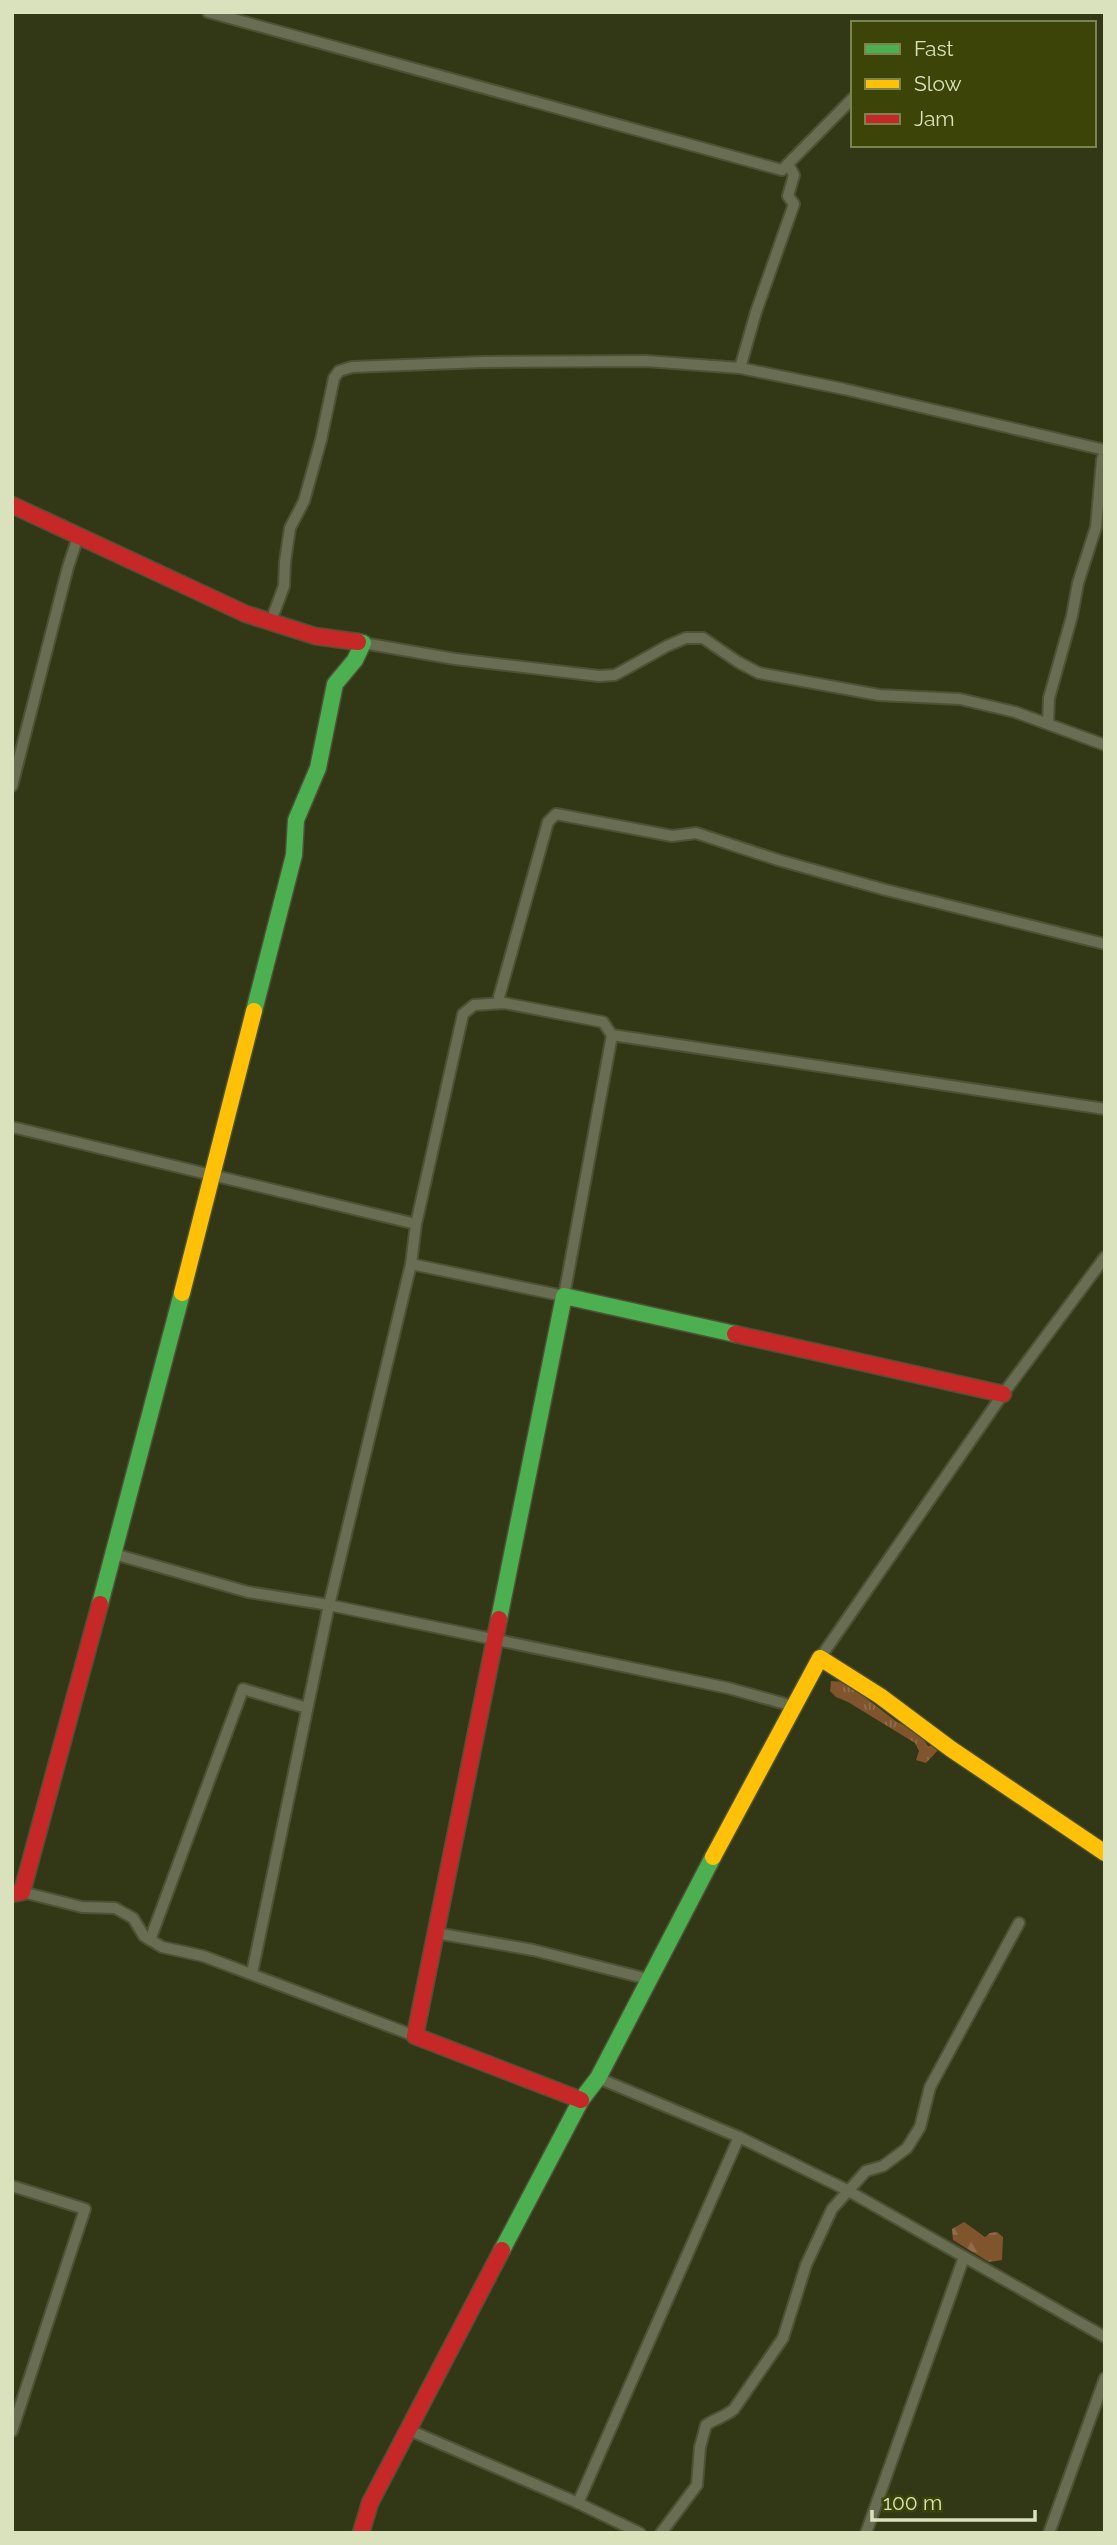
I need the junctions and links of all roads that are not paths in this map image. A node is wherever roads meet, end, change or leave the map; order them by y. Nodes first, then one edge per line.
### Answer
1 (208, 12) edge
2 (851, 100) edge
3 (788, 164) junction
4 (740, 368) junction
5 (1105, 450) edge
6 (12, 505) edge
7 (78, 537) junction
8 (271, 621) junction
9 (363, 643) junction
10 (1048, 723) junction
11 (1105, 745) edge
12 (12, 786) edge
13 (1105, 944) edge
14 (499, 997) dead end
15 (612, 1035) junction
16 (1105, 1109) edge
17 (12, 1127) edge
18 (211, 1175) junction
19 (416, 1224) junction
20 (1105, 1257) edge
21 (411, 1264) junction
22 (564, 1296) junction
23 (1003, 1394) junction
24 (114, 1554) junction
25 (329, 1605) junction
26 (495, 1641) junction
27 (820, 1658) junction
28 (793, 1706) junction
29 (307, 1708) junction
30 (1105, 1853) edge
31 (17, 1893) edge
32 (1019, 1923) dead end
33 (436, 1934) junction
34 (150, 1940) junction
35 (252, 1973) junction
36 (648, 1979) junction
37 (415, 2036) junction
38 (598, 2078) junction
39 (581, 2100) junction
40 (739, 2137) junction
41 (12, 2186) edge
42 (848, 2191) junction
43 (964, 2257) junction
44 (1105, 2337) edge
45 (1105, 2378) edge
46 (409, 2430) junction
47 (12, 2431) edge
48 (578, 2503) junction
49 (361, 2533) edge
50 (639, 2533) edge
51 (661, 2533) edge
52 (866, 2533) edge
53 (1049, 2533) edge

1 - 3 street
2 - 3 street
3 - 4 street
4 - 5 street
4 - 8 street
5 - 10 street
6 - 7 street
7 - 8 street
7 - 12 street
8 - 9 street
9 - 10 street
9 - 18 street
10 - 11 street
13 - 14 street
15 - 16 street
15 - 19 street
15 - 22 street
17 - 18 street
18 - 19 street
18 - 24 street
19 - 21 street
20 - 23 street
21 - 22 street
21 - 25 street
22 - 23 street
22 - 26 street
23 - 27 street
24 - 25 street
24 - 31 street
25 - 26 street
25 - 29 street
26 - 28 street
26 - 33 street
27 - 28 street
27 - 30 street
28 - 36 street
29 - 34 street
29 - 35 street
31 - 34 street
32 - 42 street
33 - 36 street
33 - 37 street
34 - 35 street
35 - 37 street
36 - 38 street
37 - 39 street
38 - 39 street
38 - 40 street
39 - 46 street
40 - 42 street
40 - 48 street
41 - 47 street
42 - 43 street
42 - 51 street
43 - 44 street
43 - 52 street
45 - 53 street
46 - 48 street
46 - 49 street
48 - 50 street

